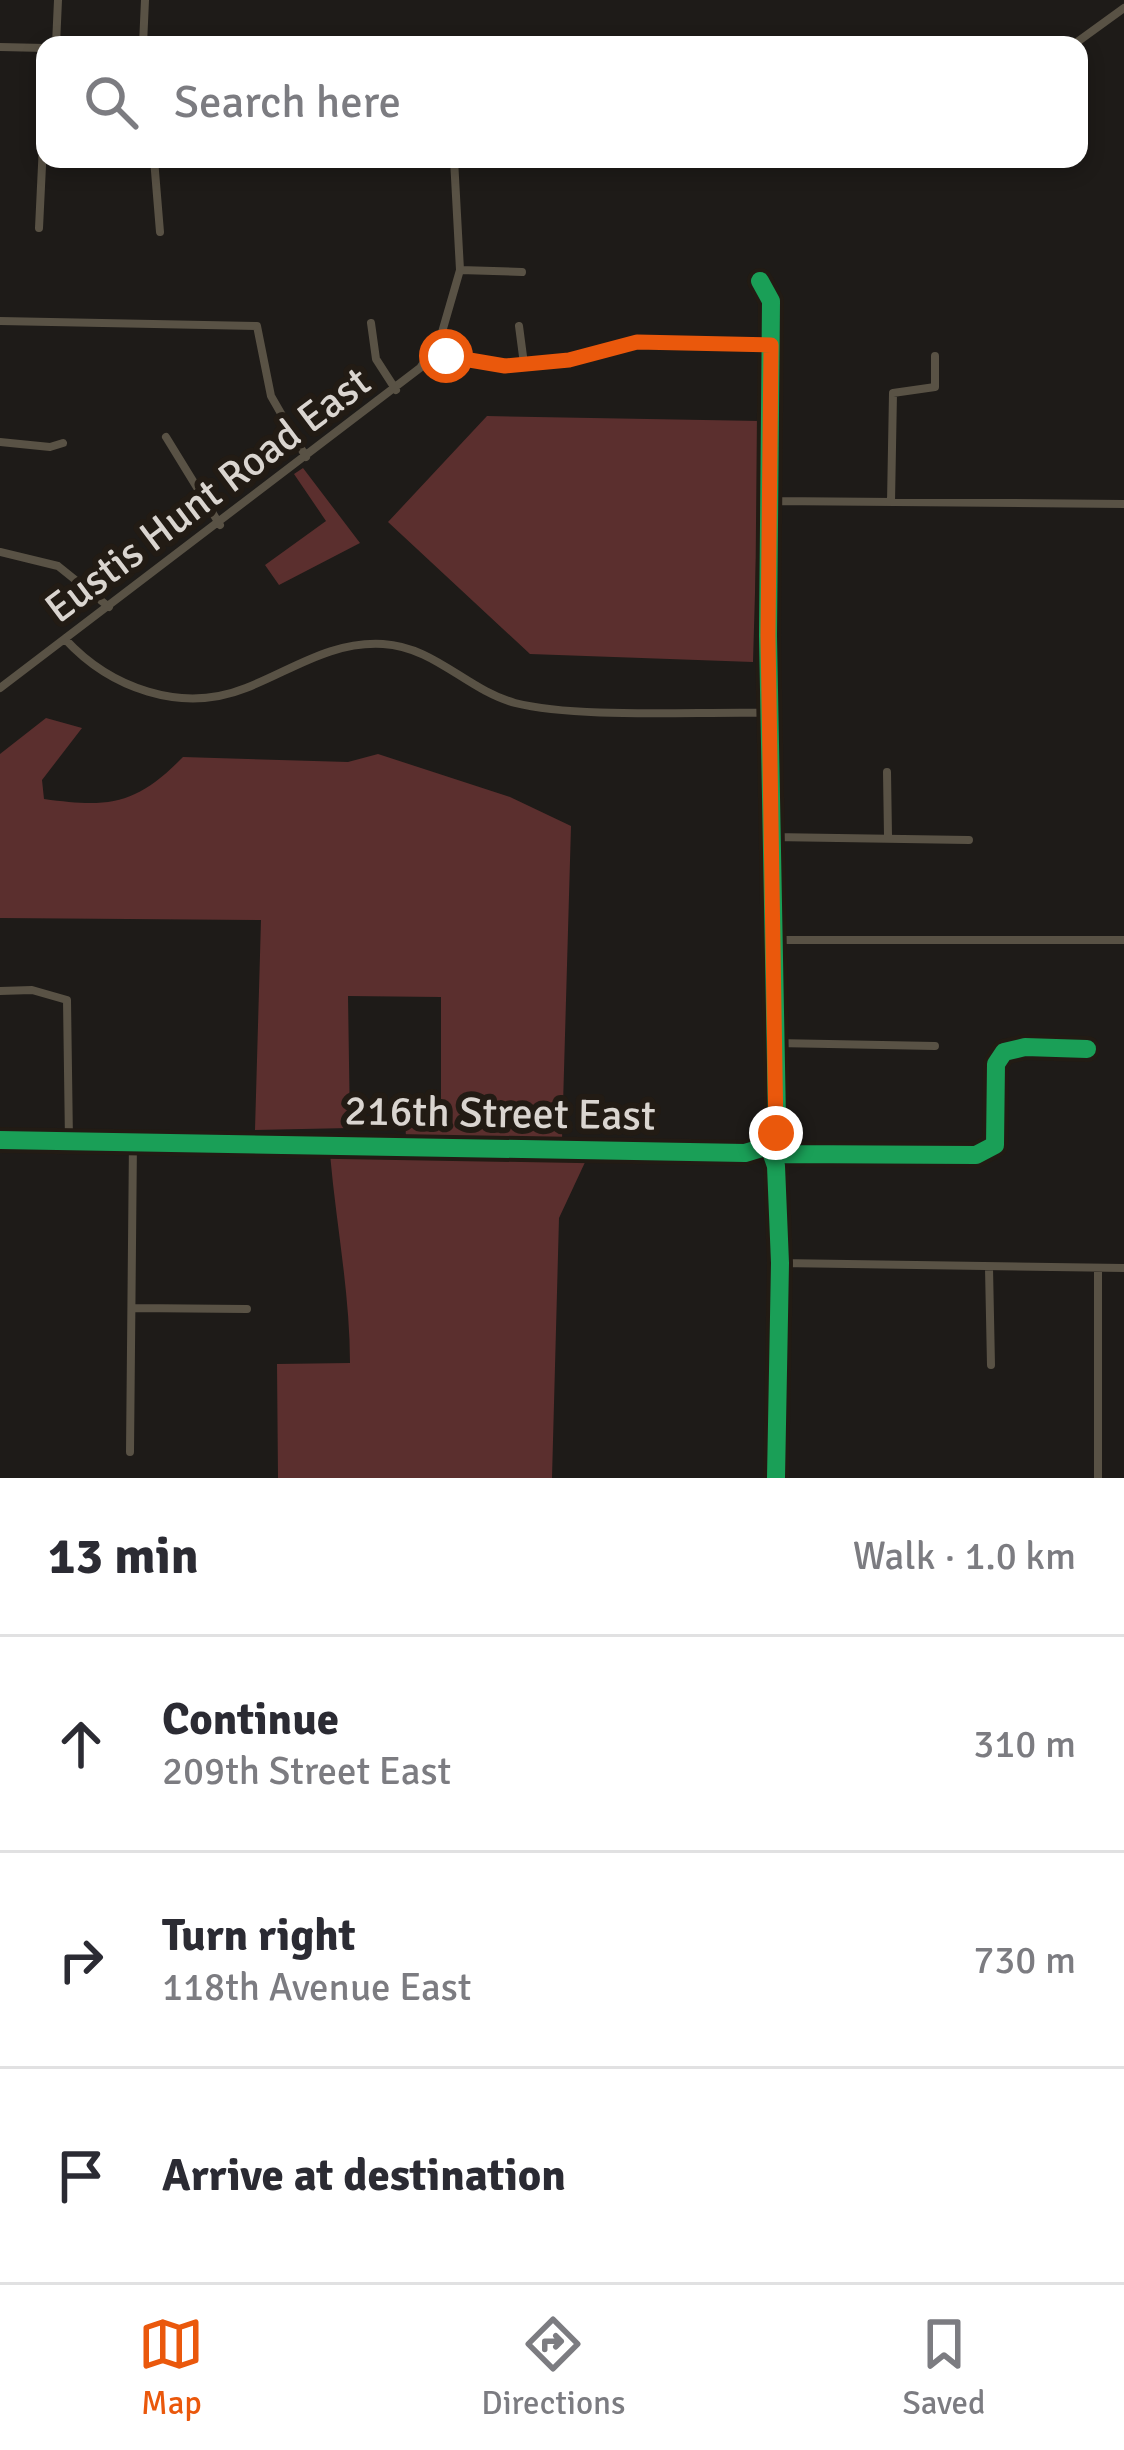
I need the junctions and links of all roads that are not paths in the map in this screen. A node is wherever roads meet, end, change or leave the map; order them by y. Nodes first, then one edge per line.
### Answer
1 (58, 0) edge
2 (145, 0) edge
3 (1124, 8) edge
4 (56, 36) edge
5 (143, 36) edge
6 (1085, 36) edge
7 (0, 47) edge
8 (36, 48) edge
9 (42, 168) edge
10 (154, 168) edge
11 (454, 168) edge
12 (39, 228) dead end
13 (160, 232) dead end
14 (460, 269) junction
15 (522, 272) dead end
16 (760, 281) dead end
17 (0, 321) edge
18 (371, 323) dead end
19 (519, 326) dead end
20 (771, 345) junction
21 (434, 351) junction
22 (935, 356) dead end
23 (524, 364) junction
24 (396, 390) junction
25 (166, 437) dead end
26 (0, 442) edge
27 (64, 442) dead end
28 (306, 457) junction
29 (772, 501) junction
30 (891, 502) junction
31 (1124, 504) edge
32 (220, 525) junction
33 (0, 552) edge
34 (109, 607) junction
35 (65, 639) junction
36 (0, 688) edge
37 (770, 713) junction
38 (887, 772) dead end
39 (888, 836) junction
40 (772, 837) junction
41 (969, 840) dead end
42 (774, 940) junction
43 (1124, 940) edge
44 (0, 992) edge
45 (776, 1043) junction
46 (935, 1046) dead end
47 (1087, 1049) dead end
48 (0, 1140) edge
49 (134, 1140) junction
50 (69, 1141) junction
51 (769, 1146) junction
52 (780, 1263) junction
53 (989, 1268) junction
54 (1098, 1268) junction
55 (1124, 1268) edge
56 (132, 1308) junction
57 (247, 1310) dead end
58 (991, 1365) dead end
59 (130, 1452) dead end
60 (776, 1478) edge
61 (1098, 1478) edge

1 - 4 street
2 - 5 street
3 - 6 street
7 - 8 street
9 - 12 street
10 - 13 street
11 - 14 street
14 - 15 street
14 - 21 street, Eustis Hunt Road East
16 - 20 street
17 - 28 street
18 - 24 street
19 - 23 street
20 - 23 street
20 - 29 street
21 - 23 street
21 - 24 street, Eustis Hunt Road East
22 - 30 street
24 - 28 street, Eustis Hunt Road East
25 - 32 street
26 - 27 street
28 - 32 street, Eustis Hunt Road East
29 - 30 street
29 - 37 street
30 - 31 street
32 - 34 street, Eustis Hunt Road East
33 - 34 street
34 - 35 street, Eustis Hunt Road East
35 - 36 street, Eustis Hunt Road East
35 - 37 street
37 - 40 street
38 - 39 street
39 - 40 street
39 - 41 street
40 - 42 street
42 - 43 street
42 - 45 street
44 - 50 street
45 - 46 street
45 - 51 street
47 - 51 street, 216th Street East
48 - 50 street, 216th Street East
49 - 50 street, 216th Street East
49 - 51 street, 216th Street East
49 - 56 street
51 - 52 street
52 - 53 street
52 - 60 street
53 - 54 street
53 - 58 street
54 - 55 street
54 - 61 street
56 - 57 street
56 - 59 street

